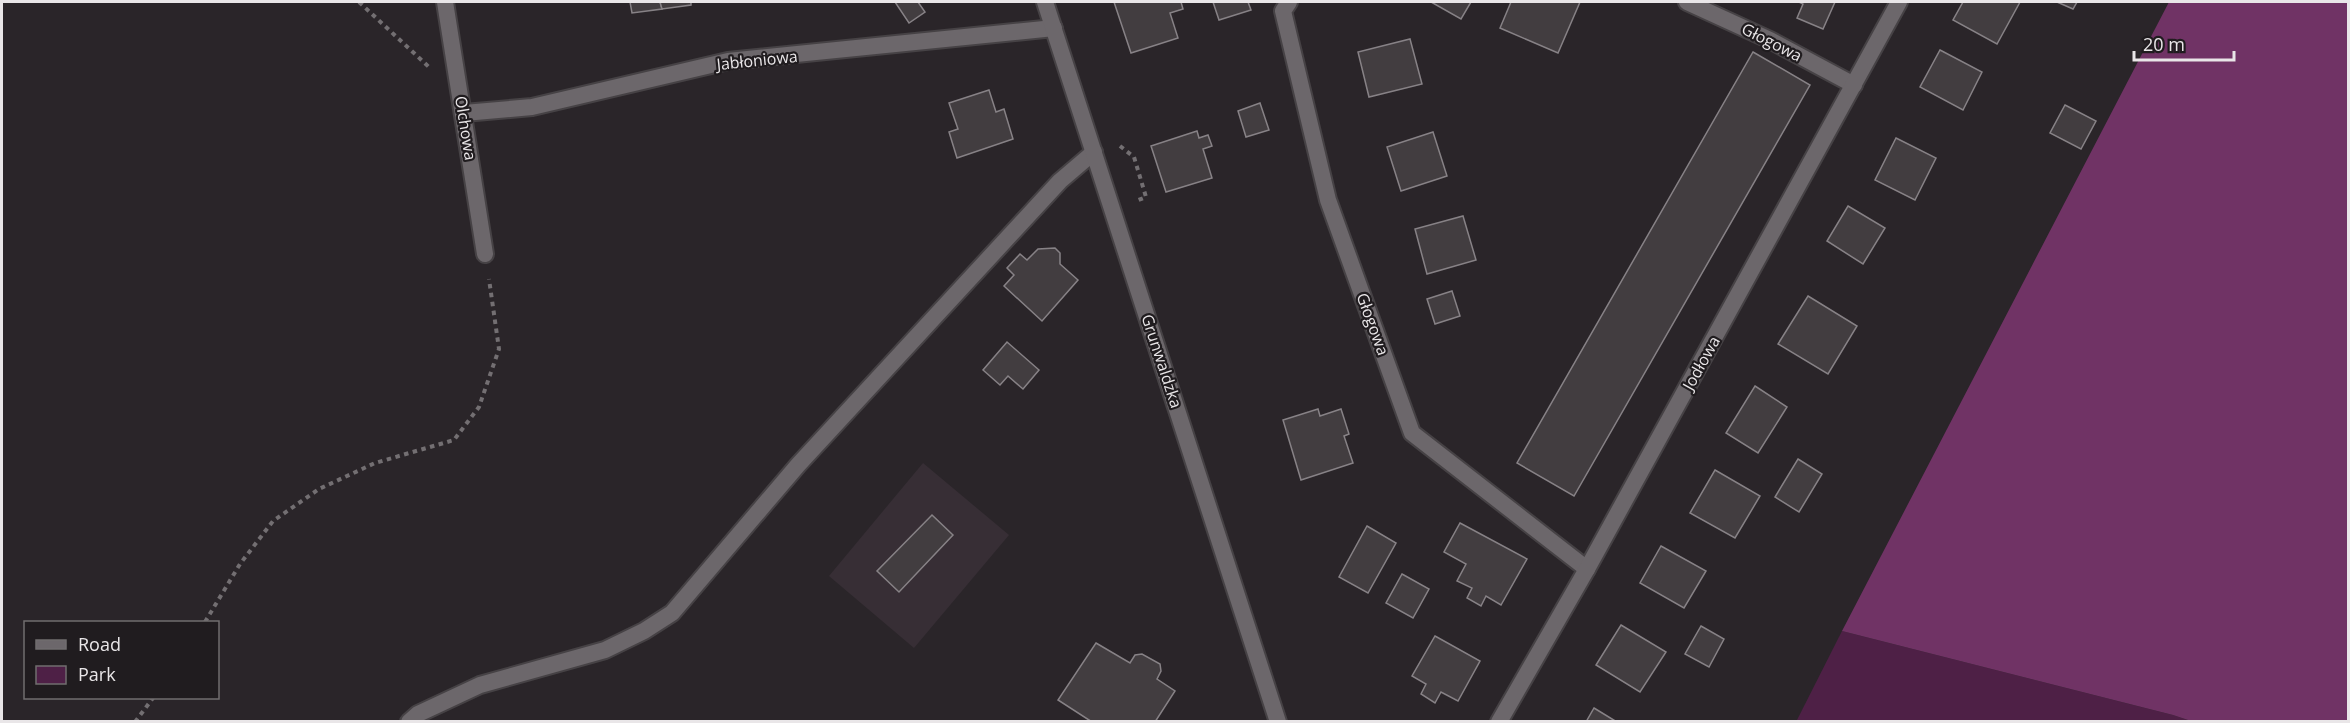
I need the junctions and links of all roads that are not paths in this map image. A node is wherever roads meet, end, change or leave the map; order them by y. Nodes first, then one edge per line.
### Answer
1 (445, 2) edge
2 (1045, 2) edge
3 (1289, 2) edge
4 (1687, 2) edge
5 (1899, 2) edge
6 (1054, 28) junction
7 (1854, 85) junction
8 (464, 113) junction
9 (1094, 152) junction
10 (485, 254) road end
11 (1587, 569) junction
12 (409, 722) edge
13 (1278, 722) edge
14 (1499, 722) edge

1 - 8 street, Olchowa
2 - 6 street, Grunwaldzka
3 - 11 street, Głogowa
4 - 7 street, Głogowa
5 - 7 street, Jodłowa
6 - 8 street, Jabłoniowa
6 - 9 street, Grunwaldzka
7 - 11 street, Jodłowa
8 - 10 street, Olchowa
9 - 12 street
9 - 13 street, Grunwaldzka
11 - 14 street, Jodłowa

